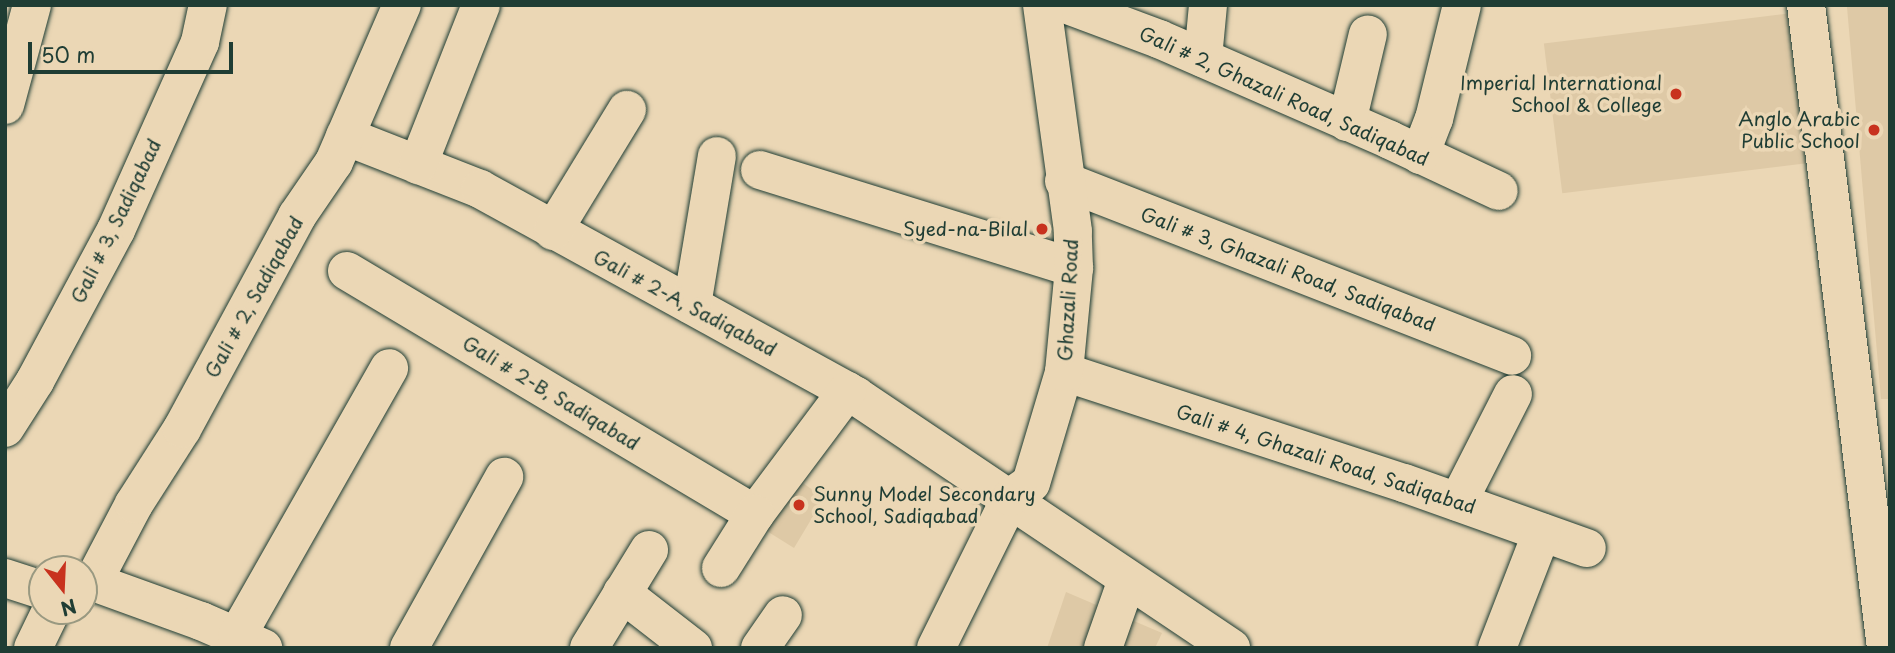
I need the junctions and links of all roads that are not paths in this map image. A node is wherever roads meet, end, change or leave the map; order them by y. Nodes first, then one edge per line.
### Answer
1 (32, 5) edge
2 (208, 5) edge
3 (402, 5) edge
4 (481, 5) edge
5 (1042, 5) edge
6 (1068, 5) edge
7 (1208, 5) edge
8 (1462, 5) edge
9 (1806, 5) edge
10 (1159, 22) edge
11 (1368, 34) dead end
12 (1203, 58) junction
13 (5, 105) edge
14 (627, 110) dead end
15 (1347, 122) junction
16 (345, 136) junction
17 (1420, 155) junction
18 (717, 156) dead end
19 (418, 165) junction
20 (760, 170) dead end
21 (1064, 181) junction
22 (1499, 191) dead end
23 (553, 231) junction
24 (1074, 268) junction
25 (347, 271) dead end
26 (692, 305) junction
27 (1512, 356) dead end
28 (389, 368) dead end
29 (1064, 372) junction
30 (847, 391) junction
31 (1513, 394) dead end
32 (5, 428) edge
33 (1876, 461) edge
34 (504, 477) dead end
35 (1011, 497) junction
36 (1458, 502) junction
37 (755, 514) junction
38 (1542, 532) junction
39 (1587, 548) dead end
40 (649, 550) dead end
41 (98, 568) edge
42 (722, 568) dead end
43 (5, 578) edge
44 (1127, 580) junction
45 (28, 585) edge
46 (98, 588) edge
47 (622, 593) junction
48 (783, 615) dead end
49 (44, 625) edge
50 (196, 634) edge
51 (250, 642) edge
52 (33, 648) edge
53 (409, 648) edge
54 (589, 648) edge
55 (693, 648) edge
56 (760, 648) edge
57 (936, 648) edge
58 (1103, 648) edge
59 (1231, 648) edge
60 (1497, 648) edge
61 (1886, 648) edge

1 - 13 street
2 - 32 street, Gali # 3, Sadiqabad
3 - 16 street, Gali # 2, Sadiqabad
4 - 19 street
5 - 21 street, Ghazali Road
6 - 10 street, Gali # 2, Ghazali Road, Sadiqabad
7 - 12 street
8 - 17 street
9 - 33 street
10 - 12 street, Gali # 2, Ghazali Road, Sadiqabad
11 - 15 street
12 - 15 street, Gali # 2, Ghazali Road, Sadiqabad
14 - 23 street
15 - 17 street, Gali # 2, Ghazali Road, Sadiqabad
16 - 19 street, Gali # 2-A, Sadiqabad
16 - 41 street, Gali # 2, Sadiqabad
17 - 22 street, Gali # 2, Ghazali Road, Sadiqabad
18 - 26 street
19 - 23 street, Gali # 2-A, Sadiqabad
20 - 24 street
21 - 24 street, Ghazali Road
21 - 27 street, Gali # 3, Ghazali Road, Sadiqabad
23 - 26 street, Gali # 2-A, Sadiqabad
24 - 29 street, Ghazali Road
25 - 37 street, Gali # 2-B, Sadiqabad
26 - 30 street, Gali # 2-A, Sadiqabad
28 - 51 street
29 - 35 street, Ghazali Road
29 - 36 street, Gali # 4, Ghazali Road, Sadiqabad
30 - 35 street, Gali # 2-A, Sadiqabad
30 - 37 street
31 - 36 street
33 - 61 street
34 - 53 street
35 - 44 street, Gali # 2-A, Sadiqabad
35 - 57 street, Ghazali Road
36 - 38 street, Gali # 4, Ghazali Road, Sadiqabad
37 - 42 street
38 - 39 street, Gali # 4, Ghazali Road, Sadiqabad
38 - 60 street
40 - 47 street
43 - 45 street
44 - 58 street
44 - 59 street, Gali # 2-A, Sadiqabad
46 - 50 street
47 - 54 street
47 - 55 street
48 - 56 street
49 - 52 street
50 - 51 street

